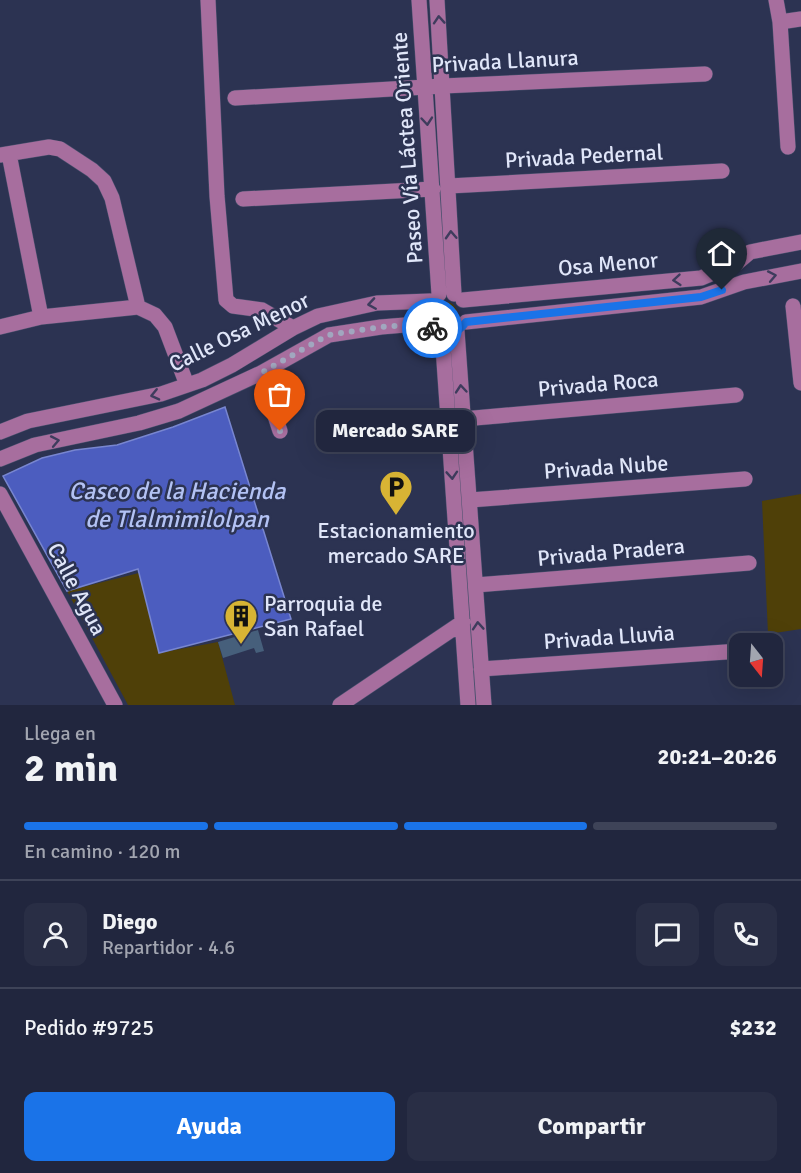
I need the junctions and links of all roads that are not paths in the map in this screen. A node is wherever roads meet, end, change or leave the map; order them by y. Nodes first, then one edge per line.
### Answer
1 (208, 0) edge
2 (420, 0) edge
3 (437, 0) edge
4 (776, 0) edge
5 (801, 19) edge
6 (780, 22) junction
7 (705, 74) dead end
8 (443, 86) junction
9 (424, 87) junction
10 (235, 98) dead end
11 (794, 124) edge
12 (788, 147) dead end
13 (4, 154) edge
14 (722, 171) dead end
15 (449, 186) junction
16 (433, 189) junction
17 (243, 199) dead end
18 (801, 242) edge
19 (801, 271) edge
20 (447, 297) junction
21 (793, 306) dead end
22 (138, 307) junction
23 (41, 317) junction
24 (429, 323) junction
25 (0, 327) edge
26 (293, 328) junction
27 (455, 329) junction
28 (261, 373) junction
29 (801, 374) edge
30 (187, 385) junction
31 (736, 395) dead end
32 (464, 419) junction
33 (280, 431) dead end
34 (0, 432) edge
35 (0, 459) edge
36 (745, 479) dead end
37 (0, 494) edge
38 (470, 500) junction
39 (749, 563) dead end
40 (476, 585) junction
41 (463, 622) junction
42 (729, 652) edge
43 (481, 669) junction
44 (115, 705) edge
45 (340, 705) edge
46 (468, 705) edge
47 (484, 705) edge

1 - 26 street
2 - 9 street, Paseo Vía Láctea Oriente
8 -> 3 street
4 - 6 street
5 - 6 street
6 - 11 street
7 - 8 street, Privada Llanura
8 - 9 street, Privada Llanura
8 - 15 street
9 - 10 street, Privada Llanura
9 -> 16 street, Paseo Vía Láctea Oriente
11 - 12 street
13 - 22 street
13 - 23 street
14 - 15 street, Privada Pedernal
20 -> 15 street
16 - 17 street
16 - 20 street, Paseo Vía Láctea Oriente
18 -> 20 street, Osa Menor
27 -> 19 street, Osa Menor
20 - 24 street
20 -> 26 street, Calle Osa Menor
20 - 27 street
21 - 29 street
22 - 23 street
22 - 30 street
23 - 25 street
24 - 27 street
24 - 28 street, Calle Osa Menor
26 - 30 street, Calle Osa Menor
32 -> 27 street
27 -> 41 street
28 - 33 street
35 -> 28 street, Calle Osa Menor
30 -> 34 street, Calle Osa Menor
31 - 32 street, Privada Roca
32 - 38 street
36 - 38 street, Privada Nube
37 - 44 street, Calle Agua
38 - 40 street
39 - 40 street, Privada Pradera
43 -> 40 street
41 - 45 street
41 - 46 street
42 - 43 street, Privada Lluvia
43 - 47 street

